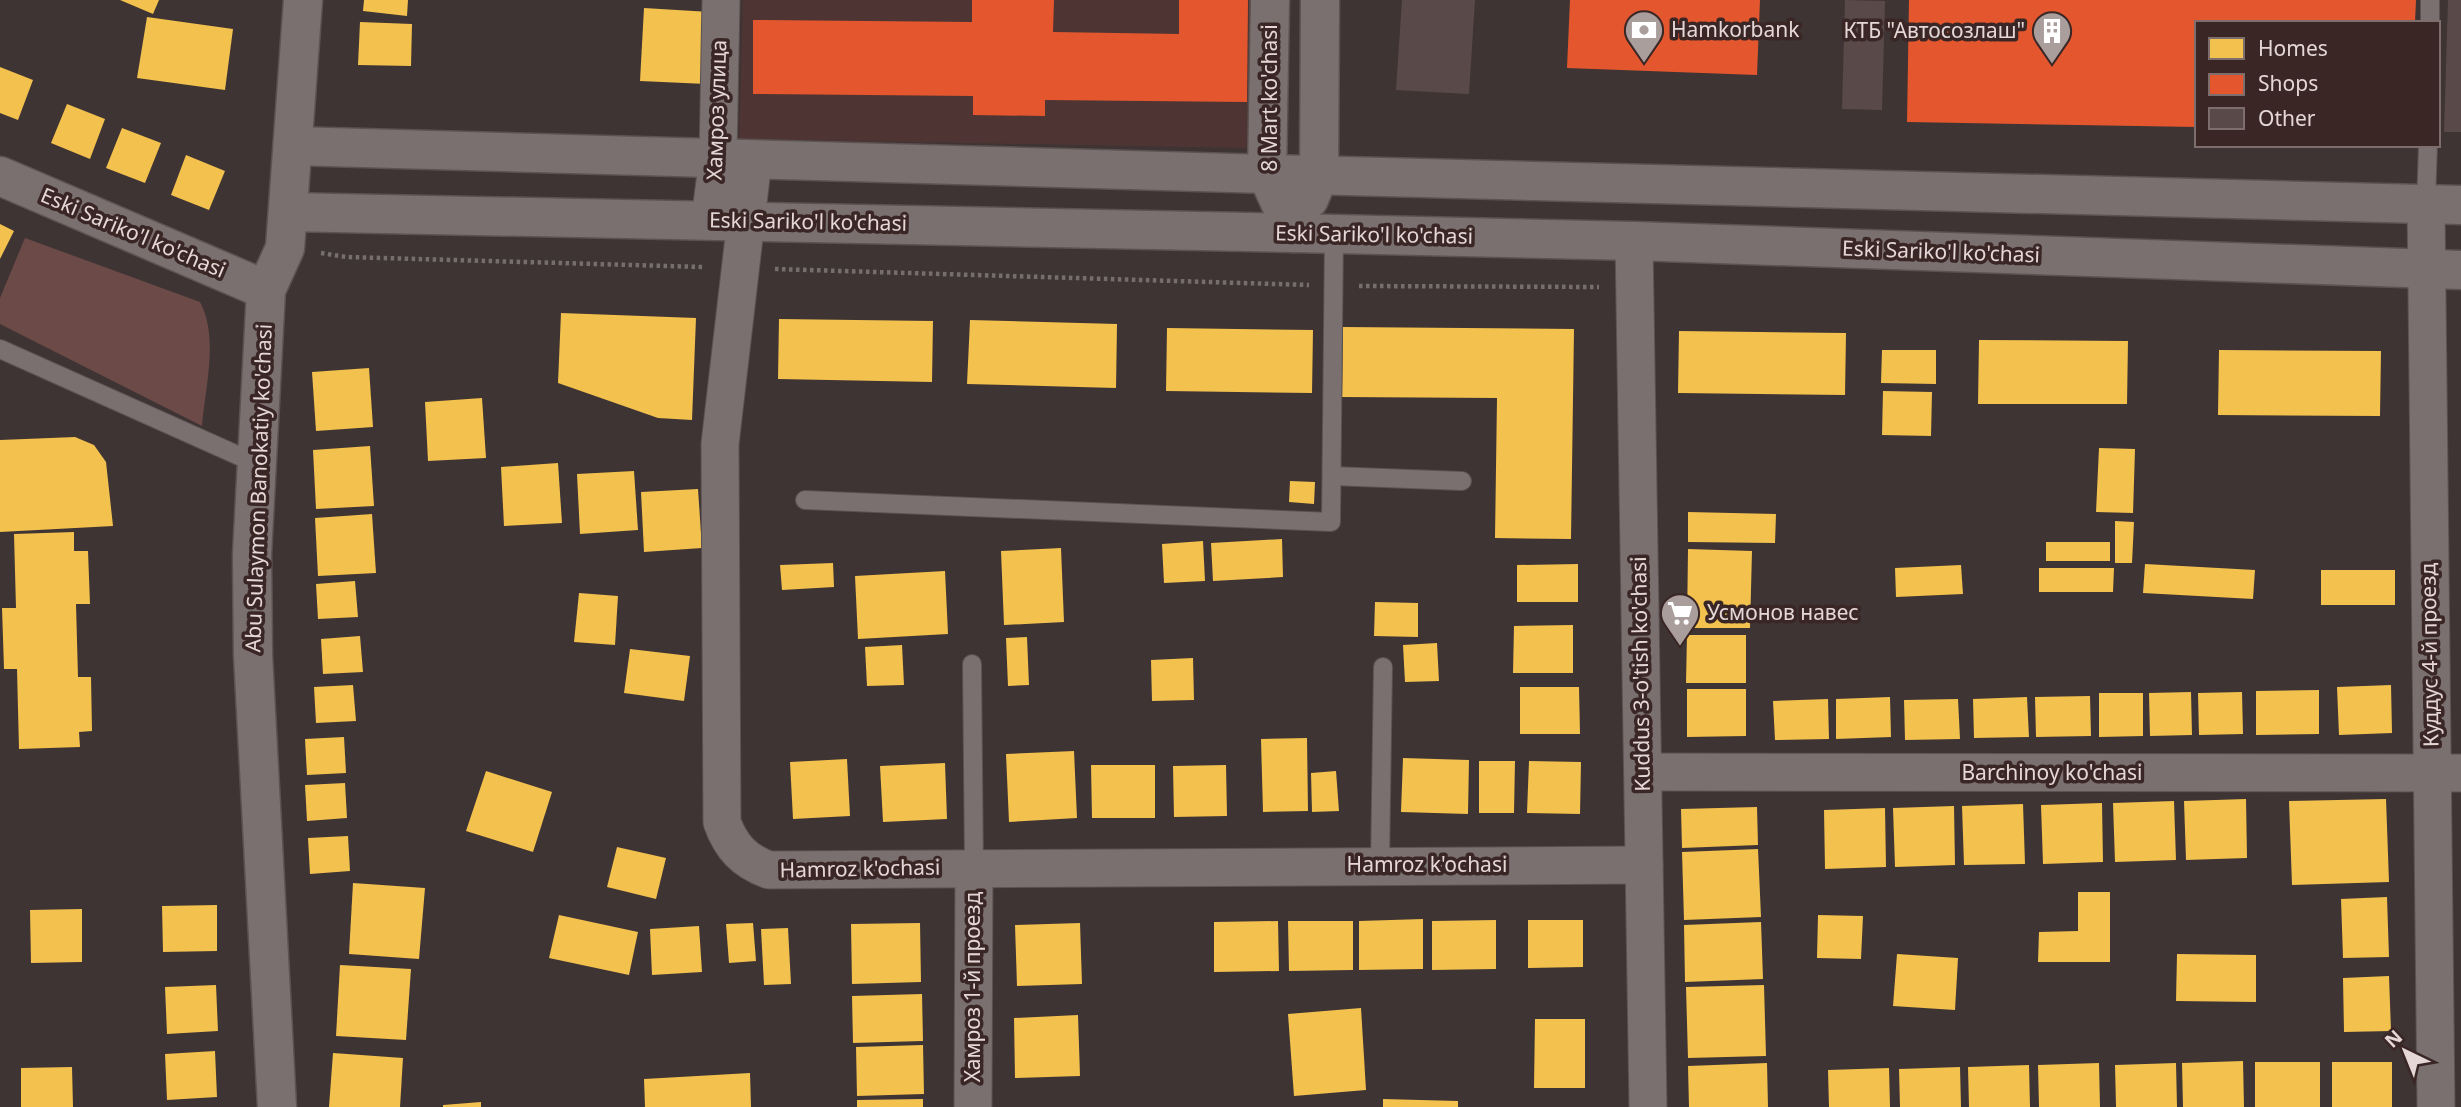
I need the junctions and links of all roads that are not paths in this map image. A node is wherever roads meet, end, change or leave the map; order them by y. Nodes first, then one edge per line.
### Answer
1 (303, 0) edge
2 (721, 0) edge
3 (1270, 0) edge
4 (1320, 0) edge
5 (2430, 0) edge
6 (2430, 21) edge
7 (293, 146) junction
8 (2429, 147) edge
9 (736, 159) junction
10 (1267, 174) junction
11 (1319, 174) junction
12 (0, 176) edge
13 (2444, 204) edge
14 (728, 221) junction
15 (286, 230) junction
16 (1294, 233) junction
17 (1334, 235) junction
18 (1634, 242) junction
19 (2444, 269) edge
20 (266, 290) junction
21 (0, 349) edge
22 (255, 463) junction
23 (1332, 476) junction
24 (1462, 481) dead end
25 (805, 500) dead end
26 (972, 664) dead end
27 (1382, 667) dead end
28 (1644, 772) junction
29 (2446, 773) edge
30 (1644, 865) junction
31 (1380, 866) junction
32 (974, 867) junction
33 (277, 1107) edge
34 (973, 1107) edge
35 (1648, 1107) edge
36 (2436, 1107) edge

1 - 7 street, Abu Sulaymon Banokatiy ko'chasi
2 - 9 street, Хамроз улица
3 - 10 main road, 8 Mart ko'chasi
4 - 11 main road
5 - 6 lane
7 - 9 street
7 - 15 street, Abu Sulaymon Banokatiy ko'chasi
8 - 13 lane
9 - 10 street
9 - 14 street, Hamroz k'ochasi
10 - 11 main road
10 - 16 main road, 8 Mart ko'chasi
11 - 13 main road
11 - 16 main road
12 - 20 street, Eski Sariko'l ko'chasi
13 - 19 street, Куддус 4-й проезд
14 - 15 street, Eski Sariko'l ko'chasi
14 - 16 street, Eski Sariko'l ko'chasi
14 - 32 street, Hamroz k'ochasi
15 - 20 street, Abu Sulaymon Banokatiy ko'chasi
16 - 17 main road, Eski Sariko'l ko'chasi
17 - 18 main road, Eski Sariko'l ko'chasi
17 - 23 lane
18 - 19 main road, Eski Sariko'l ko'chasi
18 - 28 street, Kuddus 3-o'tish ko'chasi
19 - 29 street, Куддус 4-й проезд
20 - 22 street, Abu Sulaymon Banokatiy ko'chasi
21 - 22 lane
22 - 33 street, Abu Sulaymon Banokatiy ko'chasi
23 - 24 lane
23 - 25 lane
26 - 32 lane
27 - 31 lane
28 - 29 street, Barchinoy ko'chasi
28 - 30 street, Kuddus 3-o'tish ko'chasi
29 - 36 street, Куддус 4-й проезд
30 - 31 street, Hamroz k'ochasi
30 - 35 street, Kuddus 3-o'tish ko'chasi
31 - 32 street, Hamroz k'ochasi
32 - 34 street, Хамроз 1-й проезд

